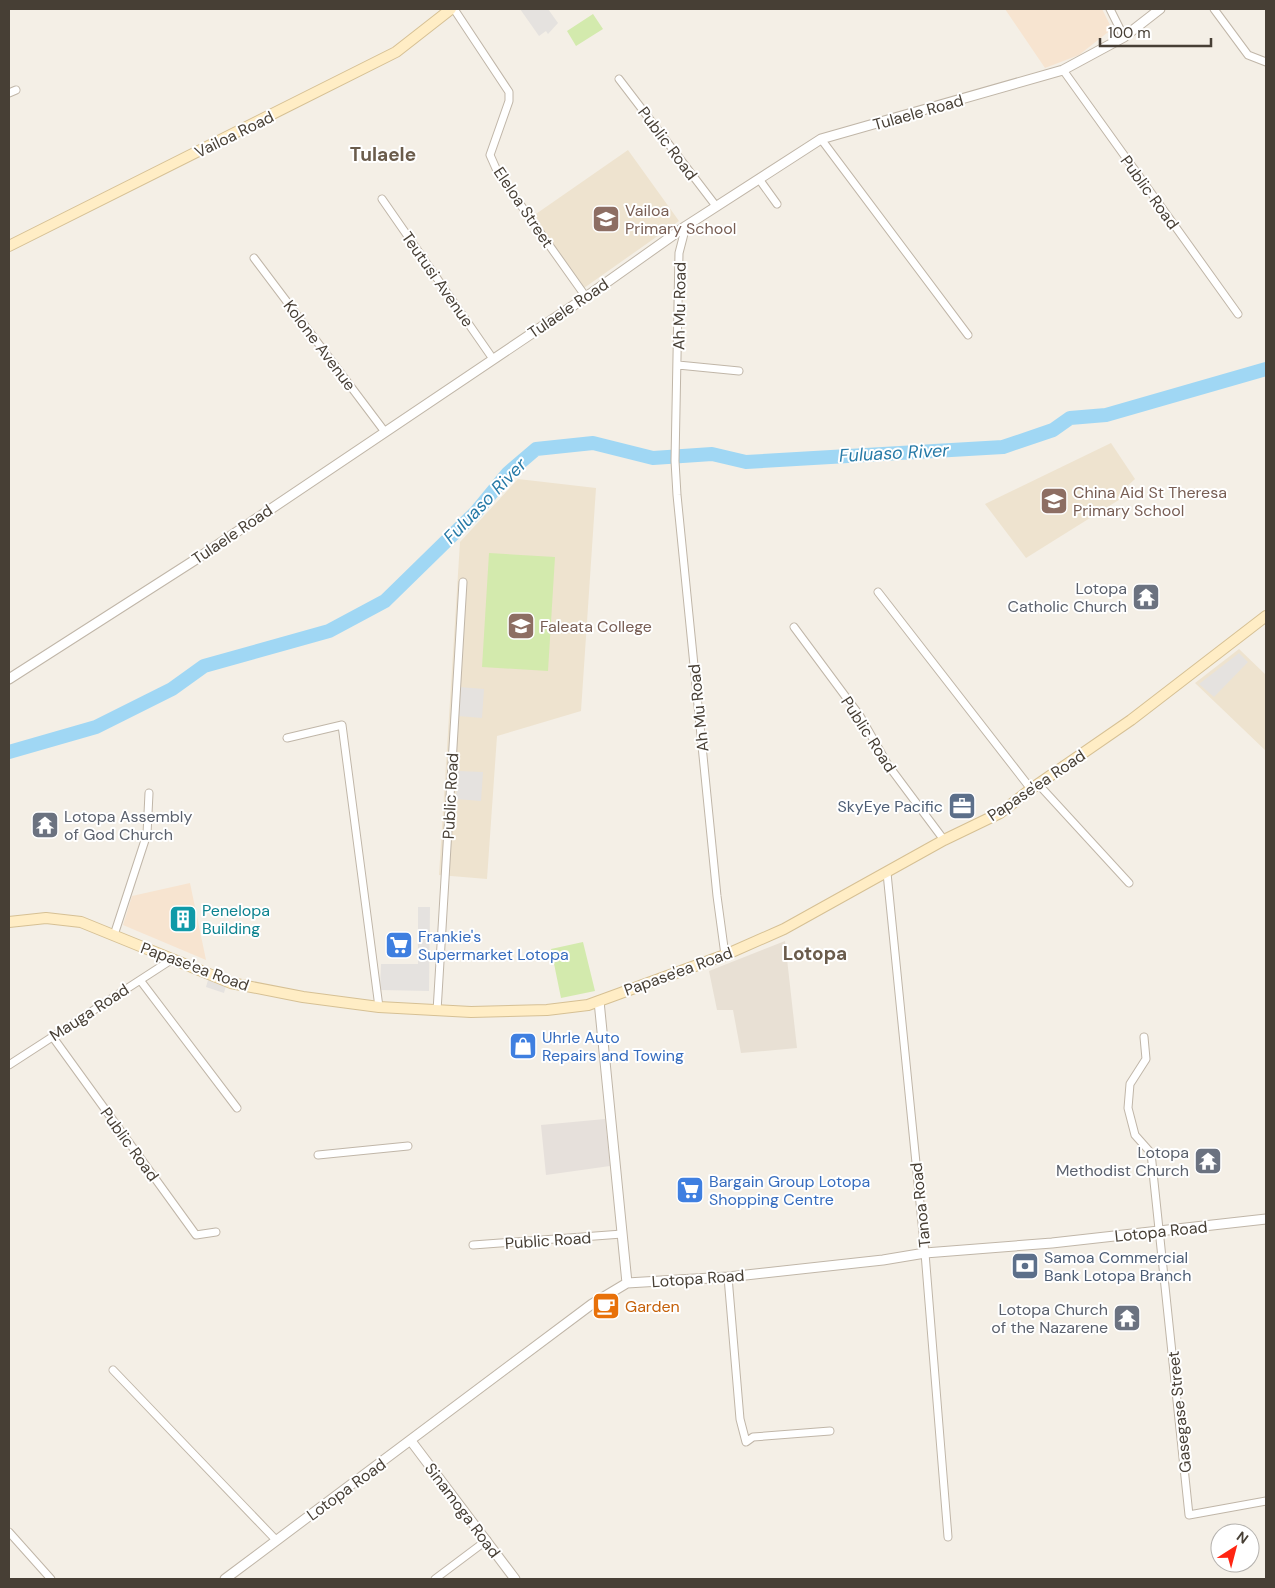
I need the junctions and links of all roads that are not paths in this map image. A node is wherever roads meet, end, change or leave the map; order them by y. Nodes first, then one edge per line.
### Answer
1 (452, 9) edge
2 (1110, 9) edge
3 (1160, 9) edge
4 (1214, 9) edge
5 (1124, 37) junction
6 (1266, 62) edge
7 (1063, 70) junction
8 (620, 79) dead end
9 (821, 139) junction
10 (759, 178) junction
11 (382, 199) dead end
12 (778, 204) dead end
13 (716, 206) junction
14 (686, 226) junction
15 (9, 246) edge
16 (254, 258) dead end
17 (586, 297) junction
18 (1238, 314) dead end
19 (968, 335) dead end
20 (493, 359) junction
21 (678, 365) junction
22 (739, 372) dead end
23 (385, 432) junction
24 (463, 582) dead end
25 (878, 592) dead end
26 (1266, 616) edge
27 (794, 627) dead end
28 (9, 679) edge
29 (287, 738) dead end
30 (1035, 787) junction
31 (149, 793) dead end
32 (944, 840) junction
33 (887, 873) junction
34 (1129, 882) dead end
35 (9, 922) edge
36 (114, 935) junction
37 (725, 955) junction
38 (171, 960) junction
39 (140, 980) junction
40 (599, 1001) junction
41 (379, 1007) junction
42 (437, 1011) junction
43 (52, 1036) junction
44 (1144, 1037) dead end
45 (9, 1065) edge
46 (237, 1108) dead end
47 (408, 1146) dead end
48 (318, 1155) dead end
49 (1266, 1219) edge
50 (1160, 1231) junction
51 (216, 1232) dead end
52 (622, 1234) junction
53 (473, 1245) dead end
54 (925, 1254) junction
55 (728, 1277) junction
56 (627, 1283) junction
57 (113, 1370) dead end
58 (830, 1430) dead end
59 (411, 1441) junction
60 (1266, 1501) edge
61 (9, 1532) edge
62 (948, 1538) dead end
63 (276, 1540) junction
64 (487, 1540) junction
65 (230, 1578) edge
66 (51, 1579) edge
67 (435, 1579) edge
68 (516, 1579) edge

1 - 15 main road, Vailoa Road
1 - 17 street, Eleloa Street
2 - 5 street
3 - 5 street, Tulaele Road
4 - 6 street
5 - 7 street, Tulaele Road
7 - 9 street, Tulaele Road
7 - 18 street, Public Road
8 - 13 street, Public Road
9 - 10 street, Tulaele Road
9 - 19 street
10 - 12 street
10 - 13 street, Tulaele Road
11 - 20 street, Teutusi Avenue
13 - 14 street, Tulaele Road
14 - 17 street, Tulaele Road
14 - 21 street, Ah Mu Road
16 - 23 street, Kolone Avenue
17 - 20 street, Tulaele Road
20 - 23 street, Tulaele Road
21 - 22 street
21 - 37 street, Ah Mu Road
23 - 28 street, Tulaele Road
24 - 42 street, Public Road
25 - 30 street
26 - 30 main road, Papase'ea Road
27 - 32 street, Public Road
29 - 41 street
30 - 32 main road, Papase'ea Road
30 - 34 street
31 - 36 street
32 - 33 main road, Papase'ea Road
33 - 37 main road, Papase'ea Road
33 - 54 street, Tanoa Road
35 - 36 main road, Papase'ea Road
36 - 38 main road, Papase'ea Road
37 - 40 main road, Papase'ea Road
38 - 39 street, Mauga Road
38 - 41 main road, Papase'ea Road
39 - 43 street, Mauga Road
39 - 46 street
40 - 42 main road, Papase'ea Road
40 - 52 street
41 - 42 main road, Papase'ea Road
43 - 45 street, Mauga Road
43 - 51 street, Public Road
44 - 50 street
47 - 48 street
49 - 50 street, Lotopa Road
50 - 54 street, Lotopa Road
50 - 60 street, Gasegase Street
52 - 53 street, Public Road
52 - 56 street
54 - 55 street, Lotopa Road
54 - 62 street, Tanoa Road
55 - 56 street, Lotopa Road
55 - 58 street
56 - 59 street, Lotopa Road
57 - 63 street
59 - 63 street, Lotopa Road
59 - 64 street, Sinamoga Road
61 - 66 street
63 - 65 street, Lotopa Road
64 - 67 street
64 - 68 street, Sinamoga Road

